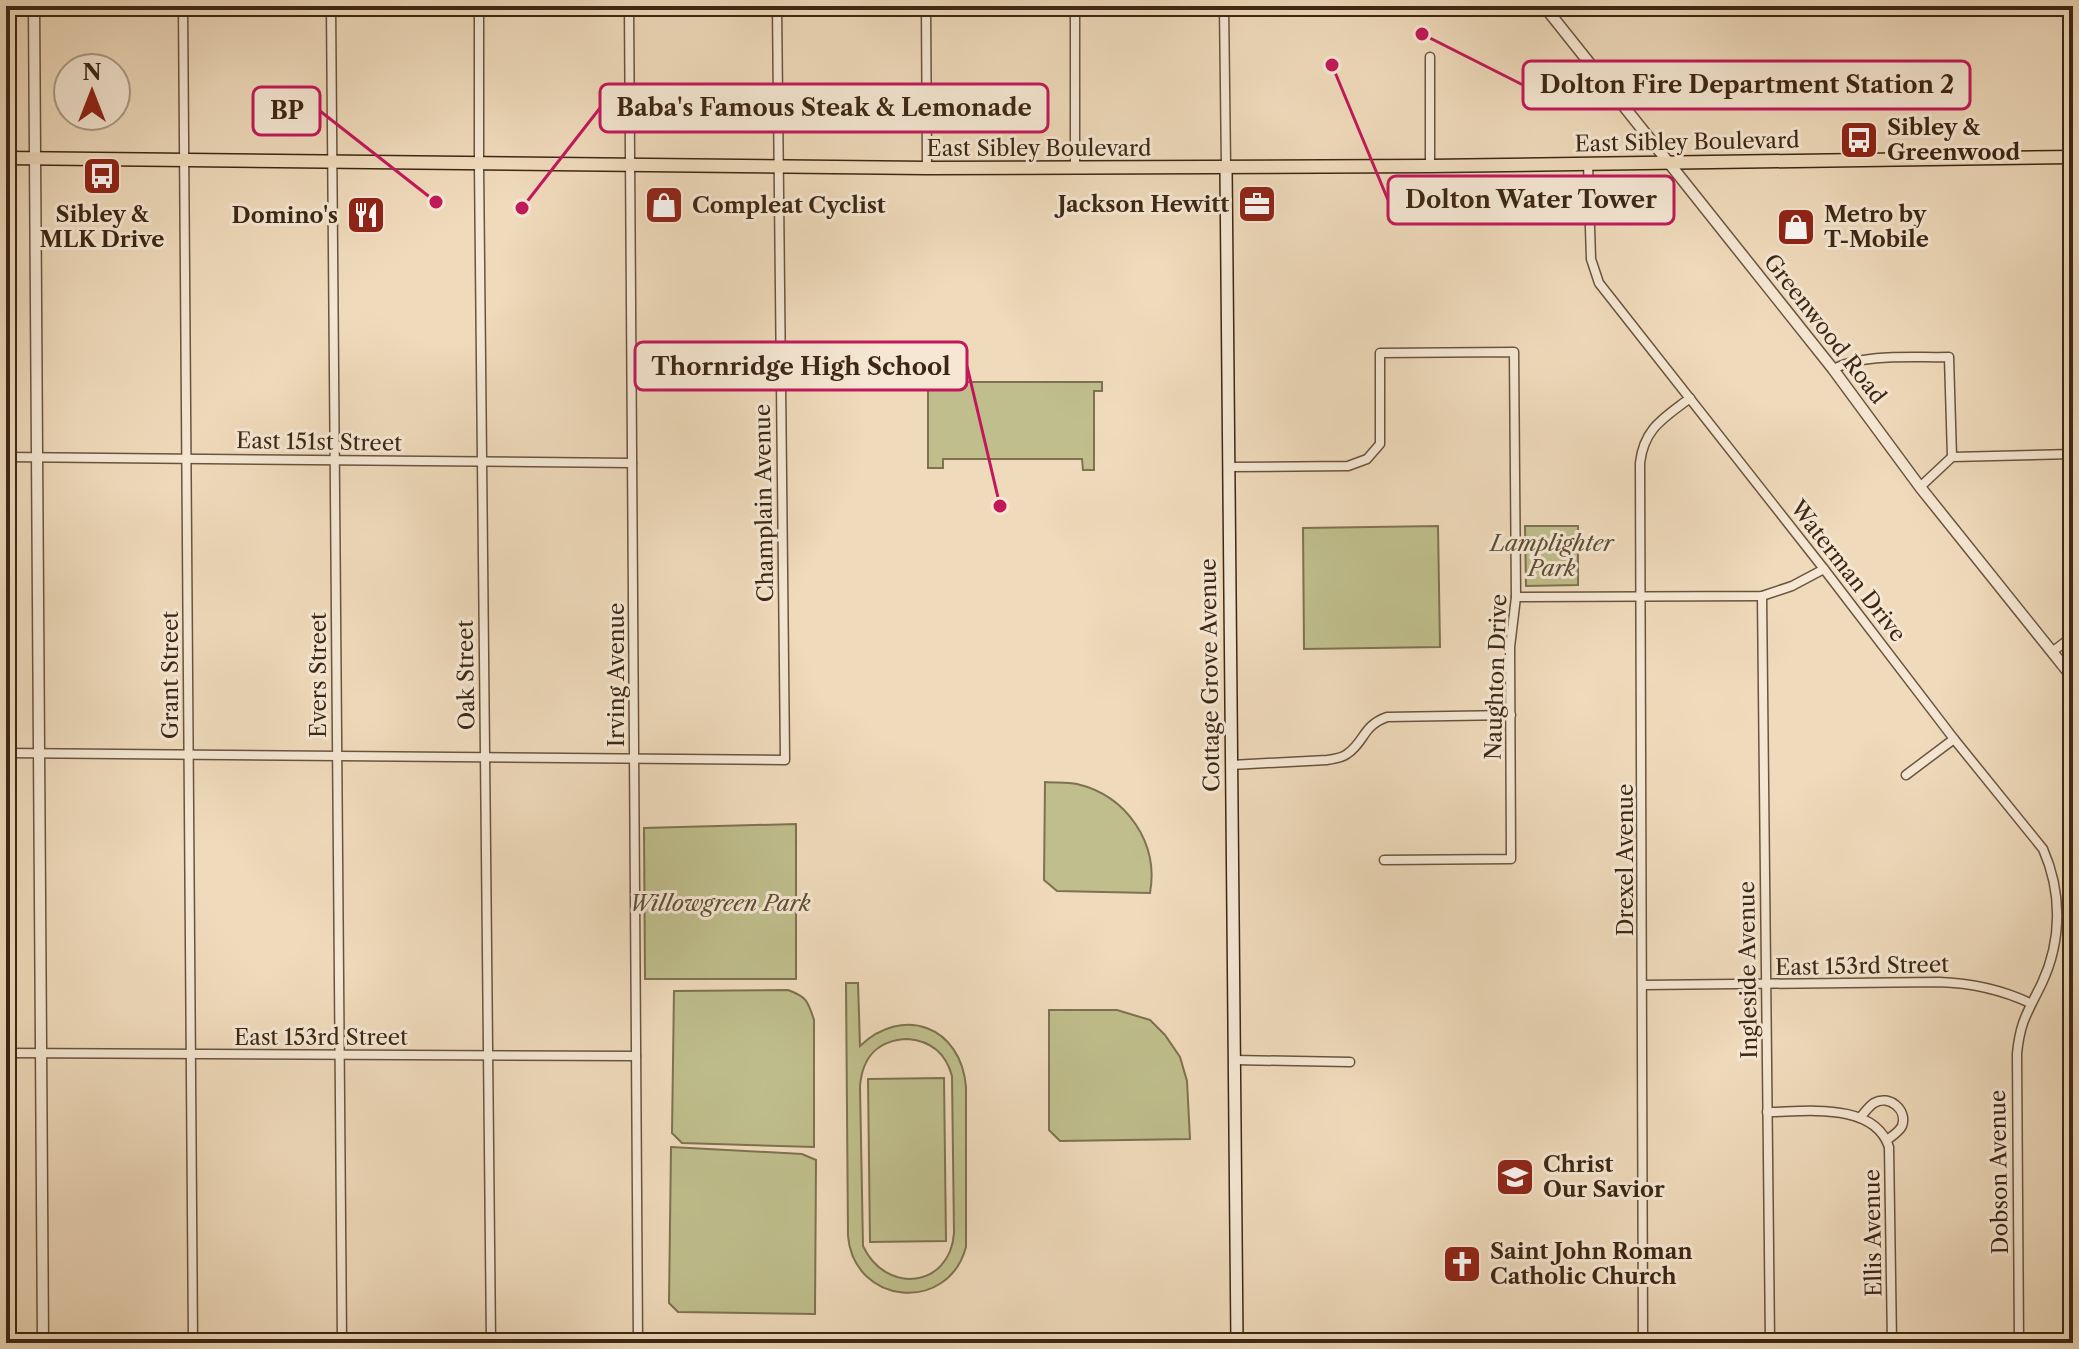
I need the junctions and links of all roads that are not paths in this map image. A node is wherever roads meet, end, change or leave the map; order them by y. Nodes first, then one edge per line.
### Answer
1 (34, 6) edge
2 (183, 6) edge
3 (331, 6) edge
4 (479, 6) edge
5 (629, 6) edge
6 (777, 6) edge
7 (926, 6) edge
8 (1075, 6) edge
9 (1224, 6) edge
10 (1544, 6) edge
11 (1430, 57) dead end
12 (2073, 157) edge
13 (6, 158) edge
14 (36, 158) junction
15 (184, 161) junction
16 (332, 163) junction
17 (1668, 163) junction
18 (1588, 164) junction
19 (479, 165) junction
20 (630, 166) junction
21 (1430, 166) junction
22 (1226, 167) junction
23 (779, 168) junction
24 (927, 168) junction
25 (1075, 168) junction
26 (1833, 369) junction
27 (1690, 398) junction
28 (2073, 454) edge
29 (6, 457) edge
30 (38, 457) junction
31 (1952, 457) junction
32 (186, 458) junction
33 (335, 460) junction
34 (482, 461) junction
35 (632, 463) junction
36 (1228, 467) junction
37 (1920, 487) junction
38 (1824, 569) junction
39 (1641, 596) junction
40 (1762, 596) junction
41 (1516, 597) junction
42 (2073, 636) edge
43 (2052, 652) junction
44 (2073, 678) edge
45 (1511, 715) junction
46 (1954, 739) junction
47 (6, 753) edge
48 (39, 753) junction
49 (189, 755) junction
50 (337, 756) junction
51 (485, 757) junction
52 (634, 758) junction
53 (1231, 765) junction
54 (1906, 775) dead end
55 (1384, 860) dead end
56 (1643, 985) junction
57 (1766, 985) junction
58 (2030, 1003) junction
59 (6, 1053) edge
60 (41, 1053) junction
61 (191, 1054) junction
62 (339, 1055) junction
63 (488, 1056) junction
64 (636, 1056) junction
65 (1234, 1060) junction
66 (1350, 1062) dead end
67 (1767, 1112) junction
68 (1860, 1118) junction
69 (1887, 1140) junction
70 (43, 1343) edge
71 (193, 1343) edge
72 (342, 1343) edge
73 (491, 1343) edge
74 (638, 1343) edge
75 (1237, 1343) edge
76 (1643, 1343) edge
77 (1770, 1343) edge
78 (1892, 1343) edge
79 (2019, 1343) edge

1 - 14 street
2 - 15 street, Grant Street
3 - 16 street, Evers Street
4 - 19 street, Oak Street
5 - 20 street, Irving Avenue
6 - 23 street, Champlain Avenue
7 - 24 street
8 - 25 street
9 - 22 street, Cottage Grove Avenue
10 - 17 street, Greenwood Road
11 - 21 street
12 - 17 main road, East Sibley Boulevard
13 - 14 main road, East Sibley Boulevard
14 - 15 main road, East Sibley Boulevard
14 - 30 street
15 - 16 main road, East Sibley Boulevard
15 - 32 street, Grant Street
16 - 19 main road, East Sibley Boulevard
16 - 33 street, Evers Street
17 - 18 main road, East Sibley Boulevard
17 - 26 street, Greenwood Road
18 - 21 main road, East Sibley Boulevard
18 - 27 street, Waterman Drive
19 - 20 main road, East Sibley Boulevard
19 - 34 street, Oak Street
20 - 23 main road, East Sibley Boulevard
20 - 35 street, Irving Avenue
21 - 22 main road, East Sibley Boulevard
22 - 25 main road, East Sibley Boulevard
22 - 36 main road, Cottage Grove Avenue
23 - 24 main road, East Sibley Boulevard
23 - 52 street, Champlain Avenue
24 - 25 main road, East Sibley Boulevard
26 - 31 street
26 - 37 street, Greenwood Road
27 - 38 street, Waterman Drive
27 - 39 street, Drexel Avenue
28 - 31 street
29 - 30 street, East 151st Street
30 - 32 street, East 151st Street
30 - 48 street
31 - 37 street
32 - 33 street, East 151st Street
32 - 49 street, Grant Street
33 - 34 street, East 151st Street
33 - 50 street, Evers Street
34 - 35 street, East 151st Street
34 - 51 street, Oak Street
35 - 52 street, Irving Avenue
36 - 41 street, Naughton Drive
36 - 53 main road, Cottage Grove Avenue
37 - 43 street, Greenwood Road
38 - 40 street
38 - 46 street, Waterman Drive
39 - 40 street
39 - 41 street
39 - 56 street, Drexel Avenue
40 - 57 street, Ingleside Avenue
41 - 45 street, Naughton Drive
42 - 43 street
43 - 44 street, Greenwood Road
45 - 53 street
45 - 55 street, Naughton Drive
46 - 54 street
46 - 58 street, Waterman Drive
47 - 48 street
48 - 49 street
48 - 60 street
49 - 50 street
49 - 61 street, Grant Street
50 - 51 street
50 - 62 street, Evers Street
51 - 52 street
51 - 63 street, Oak Street
52 - 64 street, Irving Avenue
53 - 65 main road, Cottage Grove Avenue
56 - 57 street, East 153rd Street
56 - 76 street, Drexel Avenue
57 - 58 street, East 153rd Street
57 - 67 street, Ingleside Avenue
58 - 79 street, Dobson Avenue
59 - 60 street, East 153rd Street
60 - 61 street, East 153rd Street
60 - 70 street
61 - 62 street, East 153rd Street
61 - 71 street, Grant Street
62 - 63 street, East 153rd Street
62 - 72 street, Evers Street
63 - 64 street, East 153rd Street
63 - 73 street, Oak Street
64 - 74 street, Irving Avenue
65 - 66 street
65 - 75 main road, Cottage Grove Avenue
67 - 68 street
67 - 77 street, Ingleside Avenue
68 - 69 street, Ellis Avenue
68 - 69 street
69 - 78 street, Ellis Avenue

